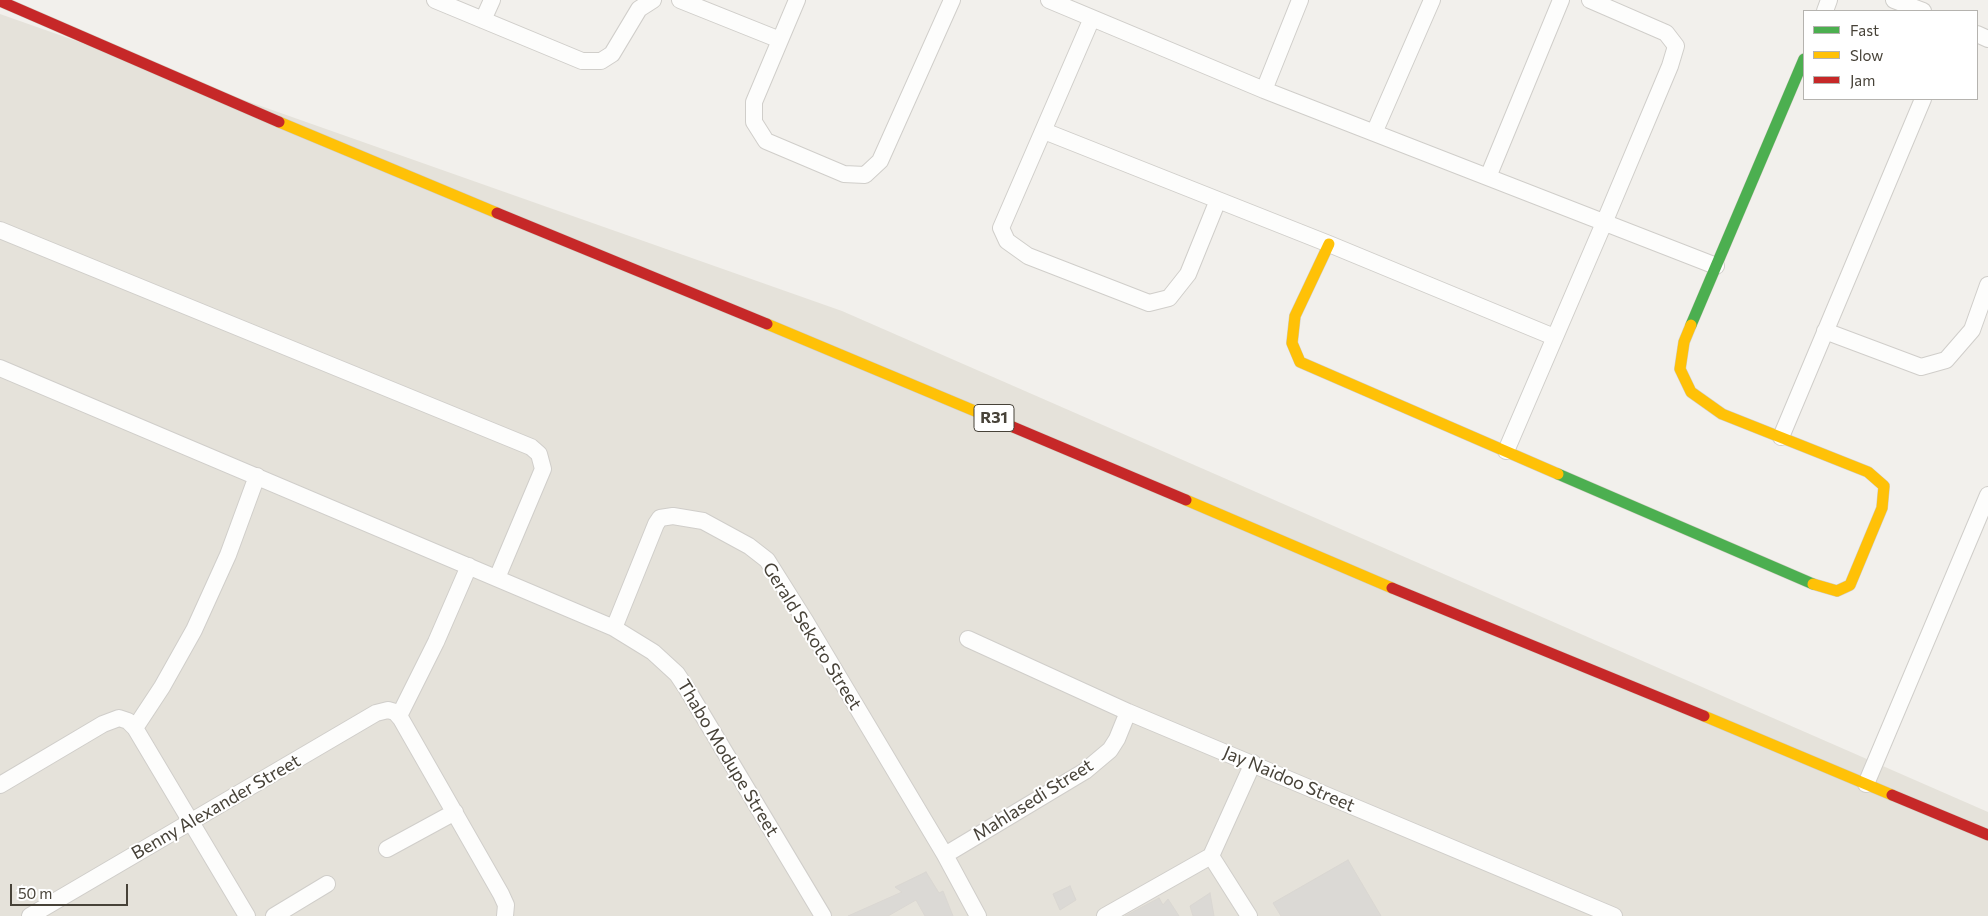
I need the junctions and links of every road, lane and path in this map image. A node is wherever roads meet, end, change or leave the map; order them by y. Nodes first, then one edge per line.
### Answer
1 (435, 0) edge
2 (492, 0) edge
3 (652, 0) edge
4 (680, 0) edge
5 (797, 0) edge
6 (952, 0) edge
7 (1048, 0) edge
8 (1300, 0) edge
9 (1432, 0) edge
10 (1561, 0) edge
11 (1590, 0) edge
12 (1894, 0) edge
13 (0, 1) edge
14 (1920, 10) edge
15 (1092, 18) junction
16 (483, 20) junction
17 (780, 40) junction
18 (1803, 61) edge
19 (1264, 90) junction
20 (1923, 100) edge
21 (1044, 131) junction
22 (1374, 133) junction
23 (1488, 177) junction
24 (1218, 200) junction
25 (1604, 223) junction
26 (0, 230) edge
27 (1329, 244) junction
28 (1716, 266) junction
29 (1988, 285) edge
30 (1826, 331) junction
31 (1554, 338) junction
32 (0, 368) edge
33 (1781, 437) junction
34 (1506, 451) junction
35 (257, 476) junction
36 (1988, 495) edge
37 (469, 566) junction
38 (497, 578) junction
39 (614, 628) junction
40 (968, 639) dead end
41 (1128, 712) junction
42 (400, 718) junction
43 (135, 728) junction
44 (1253, 763) junction
45 (1866, 784) junction
46 (0, 786) edge
47 (454, 812) junction
48 (190, 822) junction
49 (1988, 835) edge
50 (387, 849) dead end
51 (944, 855) junction
52 (1211, 856) junction
53 (327, 884) dead end
54 (1107, 915) edge
55 (30, 916) edge
56 (247, 916) edge
57 (274, 916) edge
58 (505, 916) edge
59 (823, 916) edge
60 (978, 916) edge
61 (1249, 916) edge
62 (1612, 916) edge

1 - 16 street
2 - 16 street
3 - 16 street
4 - 17 street
5 - 17 street
6 - 17 street
7 - 15 street
8 - 19 street
9 - 22 street
10 - 23 street
11 - 25 street
12 - 14 street
13 - 45 main road, R31
15 - 19 street
15 - 21 street
18 - 28 main road
19 - 22 street
20 - 30 street
21 - 24 street
21 - 24 street
22 - 23 street
23 - 25 street
24 - 27 street
25 - 28 street
25 - 31 street
26 - 38 street
27 - 31 street
27 - 34 main road
28 - 33 main road
29 - 30 street
30 - 33 street
31 - 34 street
32 - 35 street, Thabo Modupe Street
33 - 34 main road
35 - 37 street, Thabo Modupe Street
35 - 43 street
36 - 45 street
37 - 38 street, Thabo Modupe Street
37 - 42 street
38 - 39 street, Thabo Modupe Street
39 - 51 street, Gerald Sekoto Street
39 - 59 street, Thabo Modupe Street
40 - 41 street, Jay Naidoo Street
41 - 44 street, Jay Naidoo Street
41 - 51 street, Mahlasedi Street
42 - 47 street
42 - 48 street, Benny Alexander Street
43 - 46 street
43 - 48 street
44 - 52 street
44 - 62 street, Jay Naidoo Street
45 - 49 main road, R31
47 - 50 street
47 - 58 street
48 - 55 street, Benny Alexander Street
48 - 56 street
51 - 60 street, Gerald Sekoto Street
52 - 54 street
52 - 61 street
53 - 57 street

